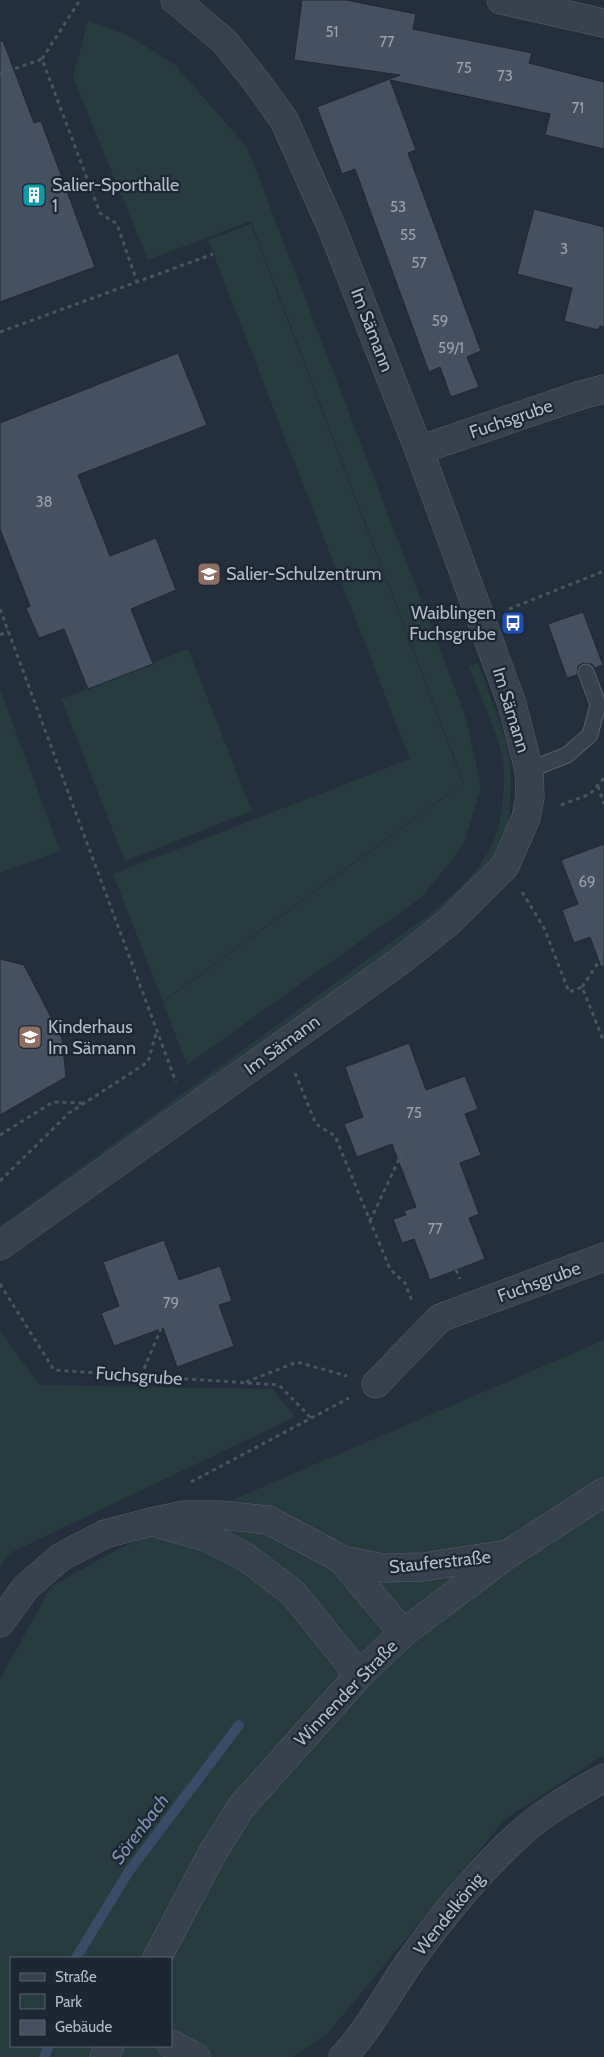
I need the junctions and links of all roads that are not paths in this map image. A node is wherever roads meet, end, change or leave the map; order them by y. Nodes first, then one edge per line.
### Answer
1 (175, 0) edge
2 (500, 0) edge
3 (604, 23) edge
4 (604, 389) edge
5 (419, 450) junction
6 (586, 672) dead end
7 (529, 770) junction
8 (0, 1246) edge
9 (604, 1258) edge
10 (376, 1384) road end
11 (604, 1492) edge
12 (151, 1522) junction
13 (508, 1554) junction
14 (342, 1560) junction
15 (0, 1623) edge
16 (403, 1633) junction
17 (359, 1674) junction
18 (604, 1778) edge
19 (158, 1957) edge
20 (172, 2045) edge
21 (196, 2057) edge
22 (343, 2057) edge

1 - 5 street, Im Sämann
2 - 3 street
4 - 5 street, Fuchsgrube
5 - 7 street, Im Sämann
6 - 7 lane
7 - 8 street, Im Sämann
9 - 10 street, Fuchsgrube
11 - 13 street, Winnender Straße
12 - 14 street, Stauferstraße
12 - 15 street, Stauferstraße
12 - 17 street
13 - 14 street, Stauferstraße
13 - 16 street, Winnender Straße
14 - 16 street, Stauferstraße
16 - 17 street, Winnender Straße
17 - 19 street, Winnender Straße
18 - 22 street, Wendelkönig
20 - 21 street

